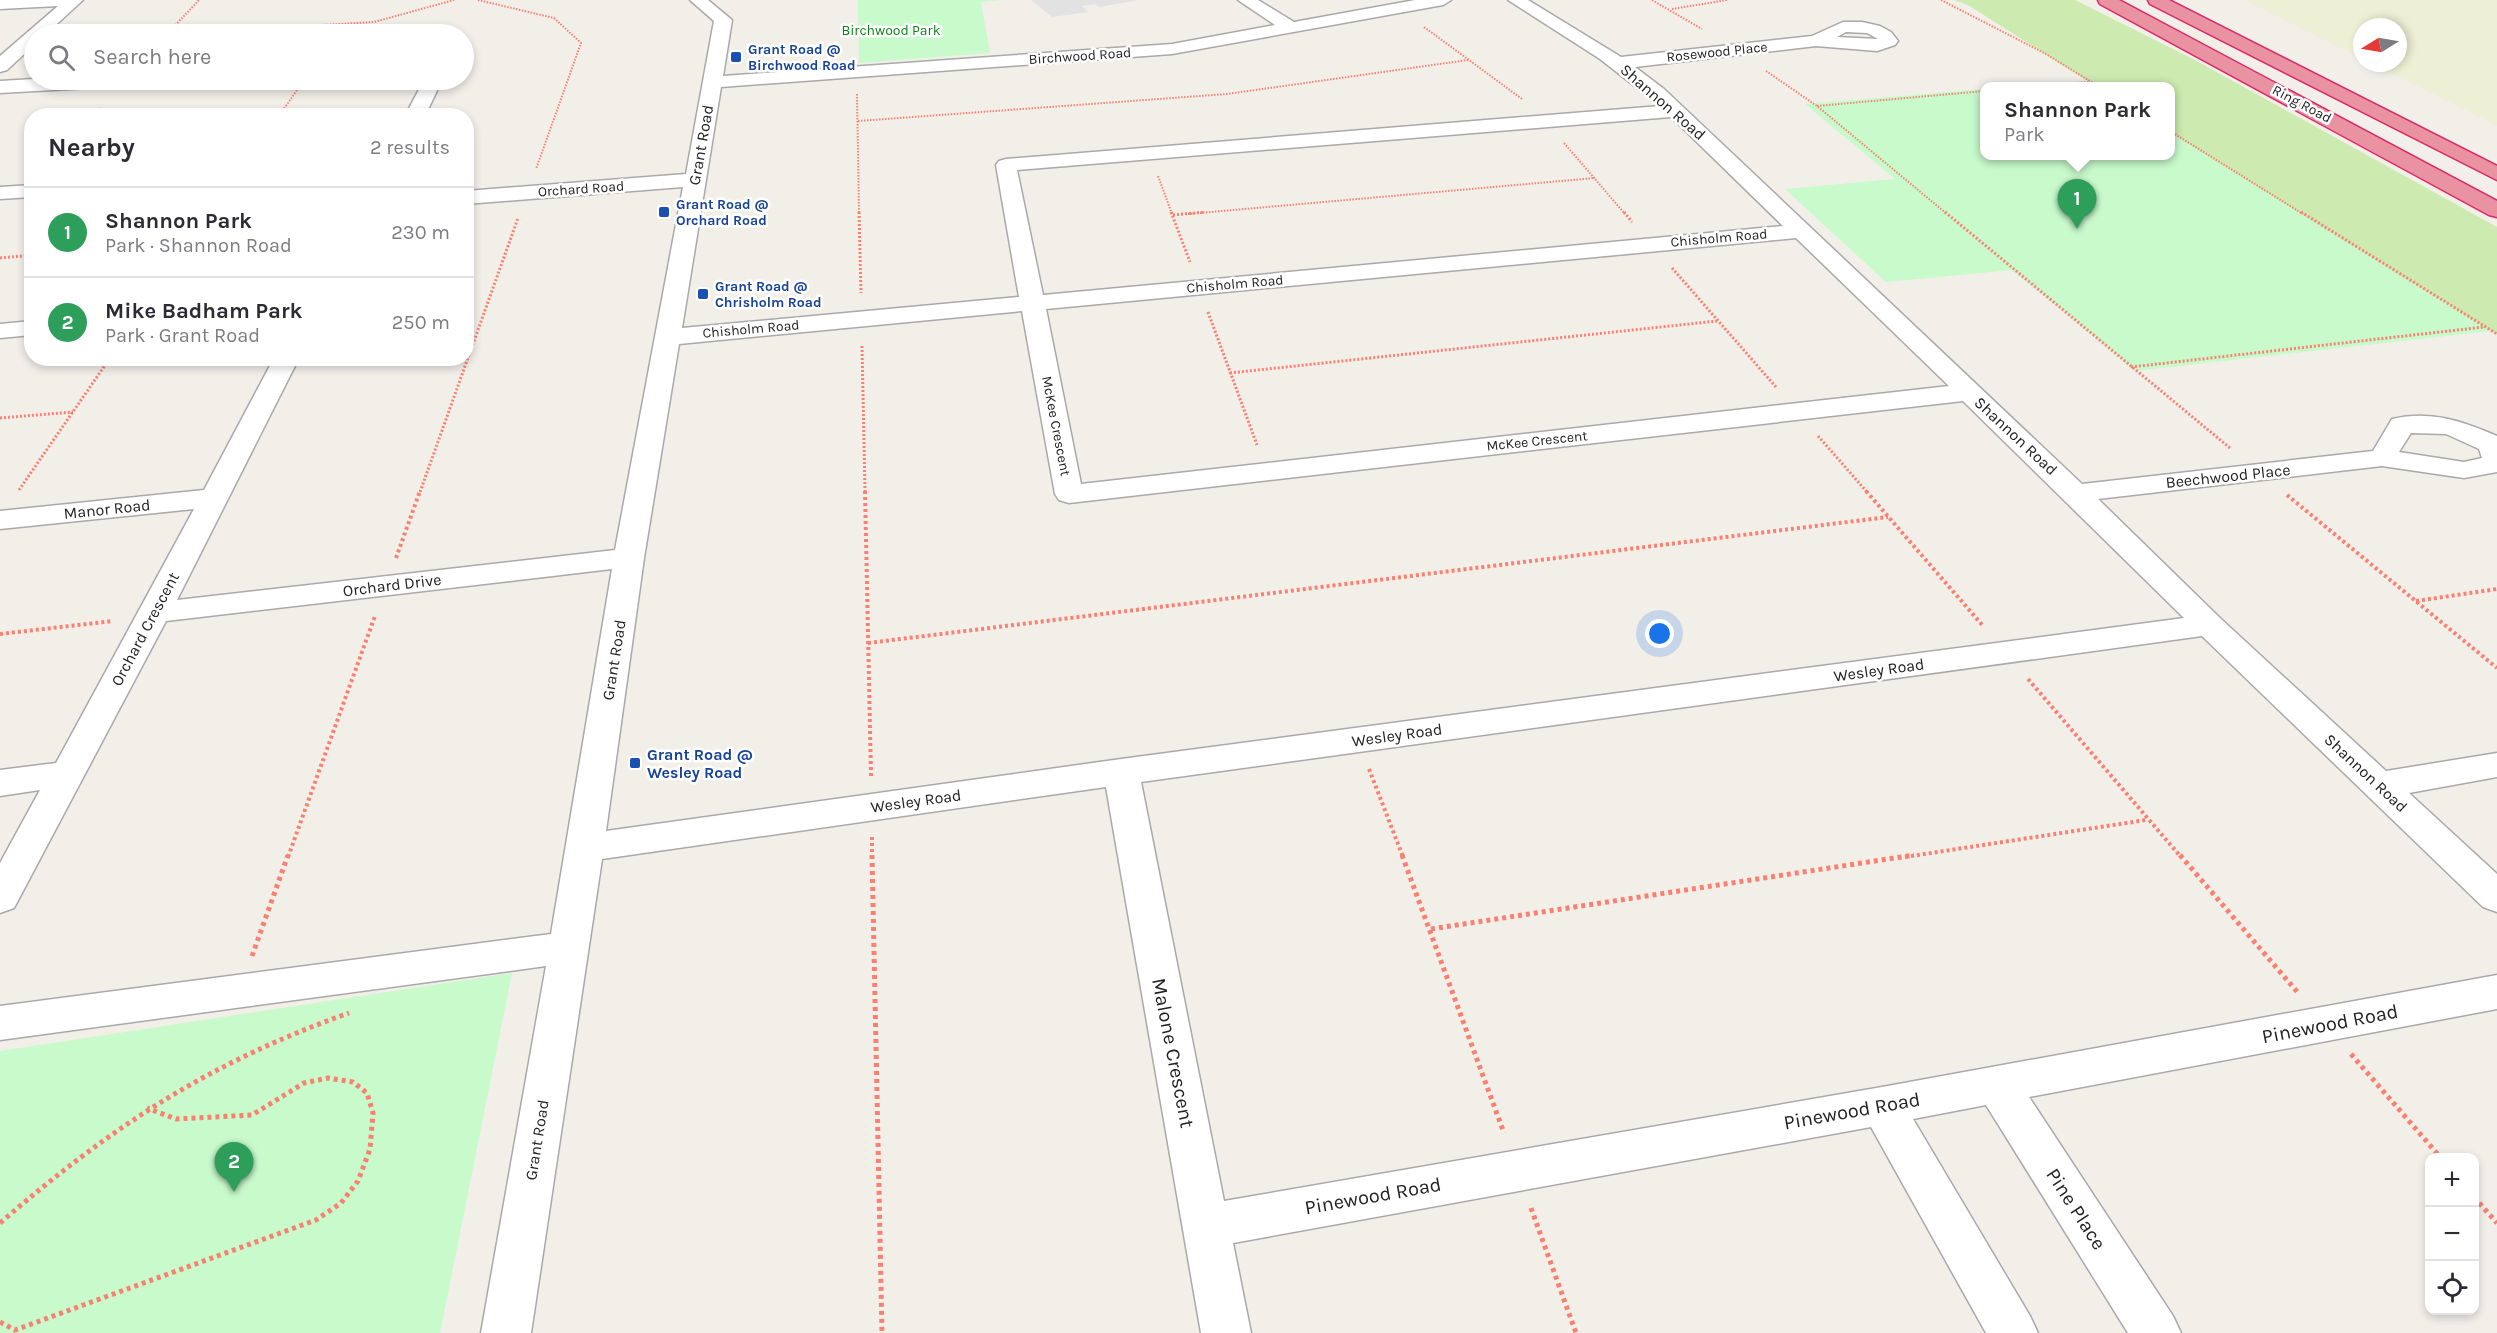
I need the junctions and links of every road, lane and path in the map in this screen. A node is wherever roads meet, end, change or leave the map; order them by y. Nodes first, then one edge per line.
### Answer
1 (70, 0) edge
2 (75, 0) edge
3 (199, 0) edge
4 (454, 0) edge
5 (478, 0) edge
6 (698, 0) edge
7 (1246, 0) edge
8 (1443, 0) edge
9 (1516, 0) edge
10 (1652, 0) edge
11 (1727, 0) edge
12 (1941, 0) edge
13 (2106, 0) edge
14 (2156, 0) edge
15 (0, 4) edge
16 (1397, 8) junction
17 (1671, 9) junction
18 (48, 24) edge
19 (177, 24) edge
20 (340, 24) edge
21 (1290, 27) junction
22 (1816, 42) dead end
23 (24, 45) edge
24 (1734, 50) junction
25 (1469, 60) junction
26 (1619, 63) junction
27 (0, 66) edge
28 (857, 72) junction
29 (2090, 81) joint
30 (712, 82) junction
31 (2080, 82) edge
32 (24, 86) edge
33 (0, 87) edge
34 (297, 90) edge
35 (429, 90) edge
36 (1980, 91) edge
37 (1817, 106) junction
38 (285, 108) edge
39 (419, 108) edge
40 (1676, 111) junction
41 (858, 121) junction
42 (1546, 123) junction
43 (2175, 134) edge
44 (2497, 174) edge
45 (1596, 178) junction
46 (695, 180) junction
47 (24, 192) edge
48 (528, 193) junction
49 (0, 194) edge
50 (474, 197) edge
51 (2497, 210) edge
52 (1173, 215) dead end
53 (1801, 231) junction
54 (1652, 245) junction
55 (24, 256) edge
56 (0, 258) edge
57 (1033, 303) junction
58 (862, 319) junction
59 (1718, 321) junction
60 (2485, 327) junction
61 (24, 329) edge
62 (0, 331) edge
63 (2497, 334) edge
64 (669, 337) junction
65 (474, 342) edge
66 (105, 366) edge
67 (283, 366) edge
68 (465, 366) edge
69 (2131, 367) junction
70 (1230, 374) dead end
71 (1969, 392) junction
72 (74, 412) junction
73 (1798, 412) junction
74 (0, 418) edge
75 (2382, 458) junction
76 (2497, 462) edge
77 (2259, 472) junction
78 (2075, 493) junction
79 (214, 498) junction
80 (7, 510) edge
81 (1889, 517) junction
82 (629, 558) junction
83 (386, 586) junction
84 (2497, 589) edge
85 (2415, 601) junction
86 (154, 614) junction
87 (2209, 624) junction
88 (0, 634) edge
89 (868, 644) junction
90 (2006, 652) junction
91 (2497, 668) edge
92 (1358, 740) junction
93 (2497, 765) edge
94 (1121, 772) junction
95 (67, 774) junction
96 (0, 783) edge
97 (2379, 785) junction
98 (871, 808) junction
99 (2147, 820) junction
100 (585, 848) junction
101 (2497, 897) edge
102 (0, 898) edge
103 (1431, 929) junction
104 (568, 946) junction
105 (240, 991) junction
106 (2497, 992) edge
107 (361, 1010) dead end
108 (0, 1023) edge
109 (2326, 1025) junction
110 (1997, 1085) junction
111 (1882, 1106) junction
112 (147, 1108) junction
113 (2437, 1153) edge
114 (1518, 1171) junction
115 (2479, 1202) edge
116 (0, 1223) edge
117 (2497, 1223) edge
118 (1206, 1226) junction
119 (0, 1322) edge
120 (506, 1333) edge
121 (882, 1333) edge
122 (1226, 1333) edge
123 (1576, 1333) edge
124 (2013, 1333) edge
125 (2156, 1333) edge

1 - 15 street
2 - 18 street
3 - 19 path
4 - 20 path
5 - 48 path
6 - 30 street, Grant Road
7 - 21 street
8 - 16 street, Birchwood Road
9 - 26 street, Shannon Road
10 - 17 path
11 - 17 path
12 - 29 path
13 - 51 highway, Ring Road
14 - 44 highway, Ring Road
16 - 21 street, Birchwood Road
16 - 25 path
17 - 24 path
21 - 28 street, Birchwood Road
22 - 24 street, Rosewood Place
23 - 27 street
24 - 26 street, Rosewood Place
24 - 37 path
25 - 41 path
25 - 42 path
26 - 40 street, Shannon Road
28 - 30 street, Birchwood Road
28 - 41 path
29 - 31 path
30 - 46 street, Grant Road
32 - 33 street
34 - 38 path
35 - 39 street
36 - 37 path
37 - 69 path
40 - 42 street, McKee Crescent
40 - 53 street, Shannon Road
41 - 58 path
42 - 45 path
42 - 57 street, McKee Crescent
43 - 60 path
45 - 52 path
45 - 54 path
46 - 48 street, Orchard Road
46 - 64 street, Grant Road
47 - 49 street
48 - 50 street, Orchard Road
48 - 65 path
53 - 54 street, Chisholm Road
53 - 71 street, Shannon Road
54 - 57 street, Chisholm Road
54 - 59 path
55 - 56 path
57 - 58 street, Chisholm Road
57 - 73 street, McKee Crescent
58 - 64 street, Chisholm Road
58 - 89 path
59 - 70 path
59 - 73 path
60 - 63 path
60 - 69 path
61 - 62 street
64 - 82 street, Grant Road
66 - 72 path
67 - 79 street, Orchard Crescent
68 - 83 path
69 - 77 path
71 - 73 street, McKee Crescent
71 - 78 street, Shannon Road
72 - 74 path
72 - 80 path
73 - 81 path
75 - 76 street, Beechwood Place
75 - 76 street, Beechwood Place
75 - 77 street, Beechwood Place
77 - 78 street, Beechwood Place
77 - 85 path
78 - 87 street, Shannon Road
79 - 80 street, Manor Road
79 - 86 street, Orchard Crescent
81 - 89 path
81 - 90 path
82 - 83 street, Orchard Drive
82 - 100 street, Grant Road
83 - 86 street, Orchard Drive
83 - 105 path
84 - 85 path
85 - 91 path
86 - 88 path
86 - 95 street, Orchard Crescent
87 - 90 street, Wesley Road
87 - 97 street, Shannon Road
89 - 98 path
90 - 92 street, Wesley Road
90 - 99 path
92 - 94 street, Wesley Road
92 - 103 path
93 - 97 street
94 - 98 street, Wesley Road
94 - 118 street, Malone Crescent
95 - 96 street
95 - 102 street, Orchard Crescent
97 - 101 street, Shannon Road
98 - 100 street, Wesley Road
98 - 121 path
99 - 103 path
99 - 109 path
100 - 104 street, Grant Road
103 - 114 path
104 - 105 street
104 - 120 street, Grant Road
105 - 108 street
106 - 109 street, Pinewood Road
107 - 112 path
109 - 110 street, Pinewood Road
109 - 113 path
110 - 111 street, Pinewood Road
110 - 125 street, Pine Place
111 - 114 street, Pinewood Road
111 - 124 street
112 - 116 path
112 - 119 path
114 - 118 street, Pinewood Road
114 - 123 path
115 - 117 path
118 - 122 street, Malone Crescent

